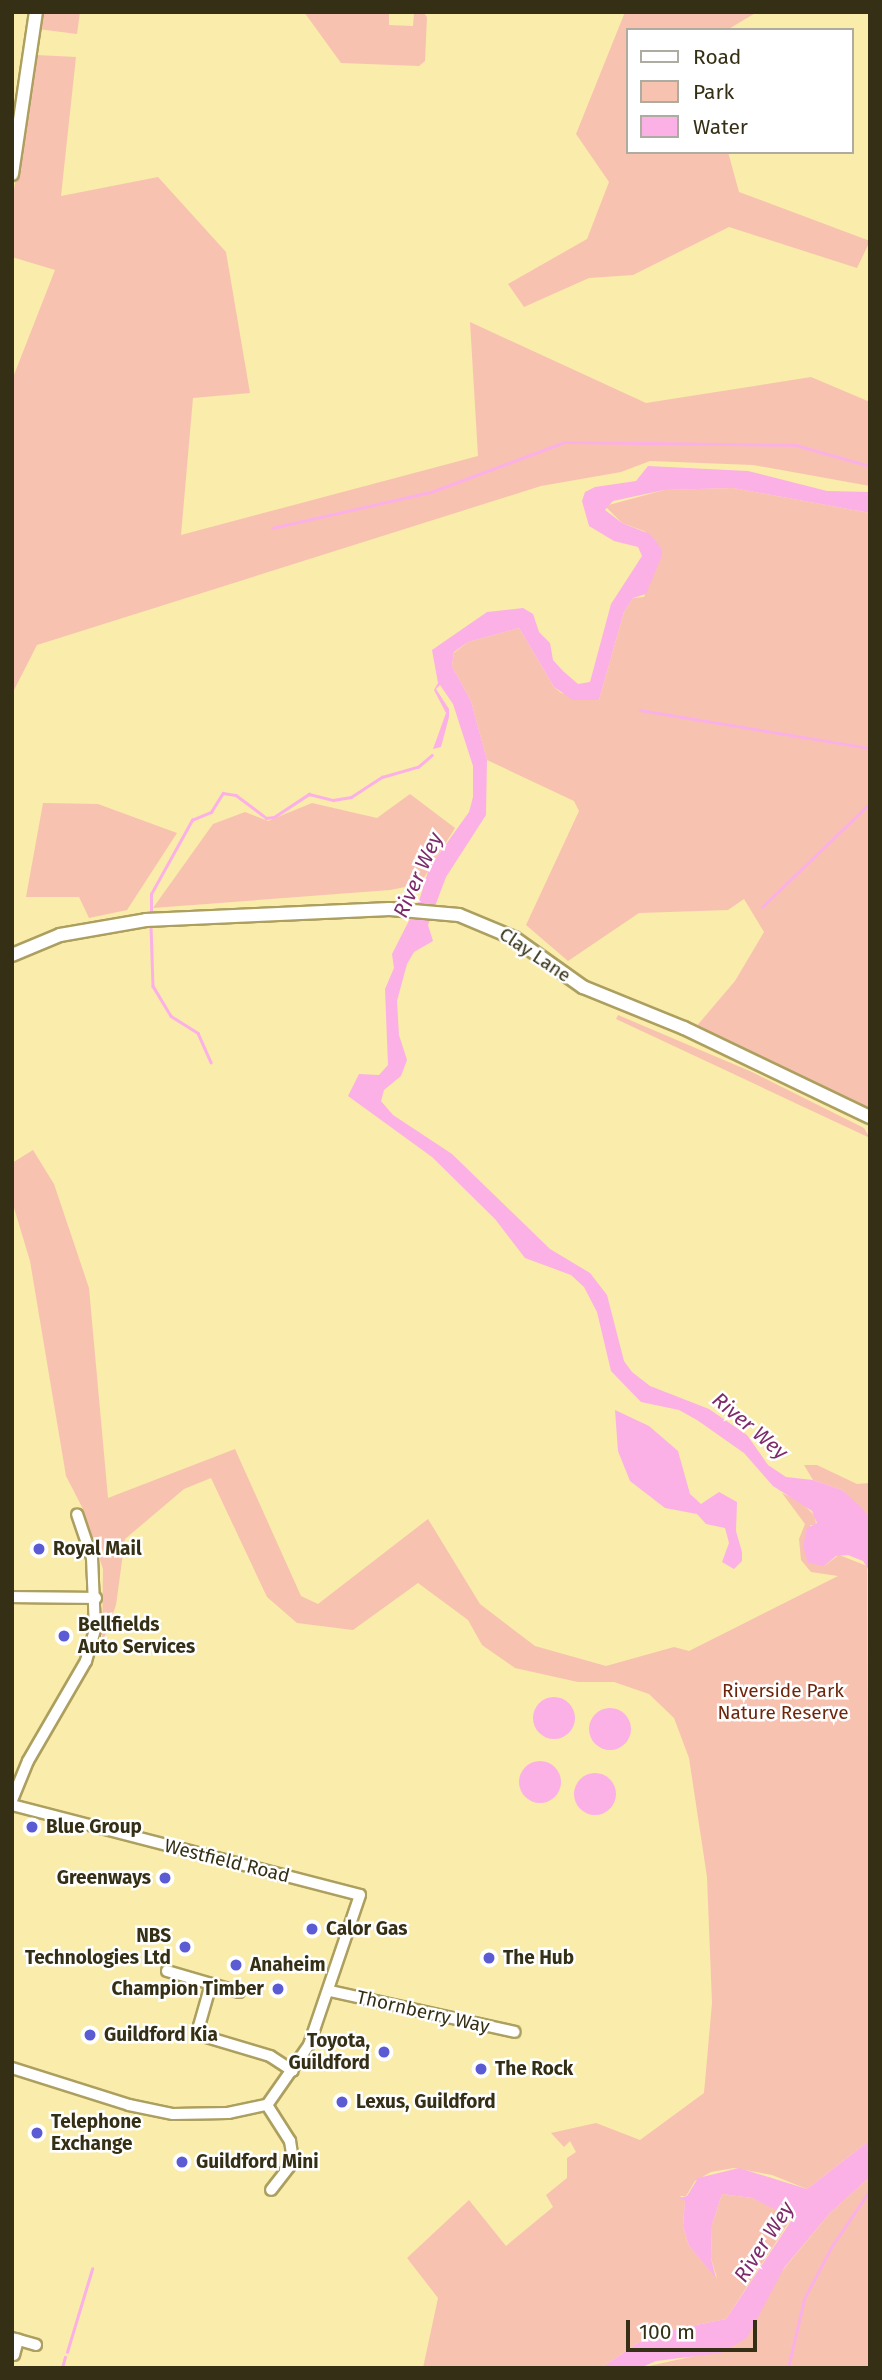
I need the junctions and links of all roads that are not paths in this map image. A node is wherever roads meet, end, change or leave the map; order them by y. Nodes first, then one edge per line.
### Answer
1 (36, 12) edge
2 (12, 174) edge
3 (12, 955) edge
4 (870, 1117) edge
5 (77, 1514) dead end
6 (12, 1597) edge
7 (96, 1598) junction
8 (12, 1803) edge
9 (167, 1971) dead end
10 (211, 1984) junction
11 (330, 1991) junction
12 (239, 1992) dead end
13 (515, 2032) dead end
14 (12, 2068) edge
15 (293, 2071) junction
16 (267, 2105) junction
17 (271, 2190) dead end
18 (15, 2339) edge
19 (36, 2345) dead end
20 (14, 2355) dead end

1 - 2 street
3 - 4 street, Clay Lane
5 - 7 street
6 - 7 street
7 - 8 street
8 - 11 street, Westfield Road
9 - 10 street
10 - 12 street
10 - 15 street
11 - 13 street, Thornberry Way
11 - 15 street
14 - 16 street
15 - 16 street
16 - 17 street
18 - 19 street
18 - 20 street

